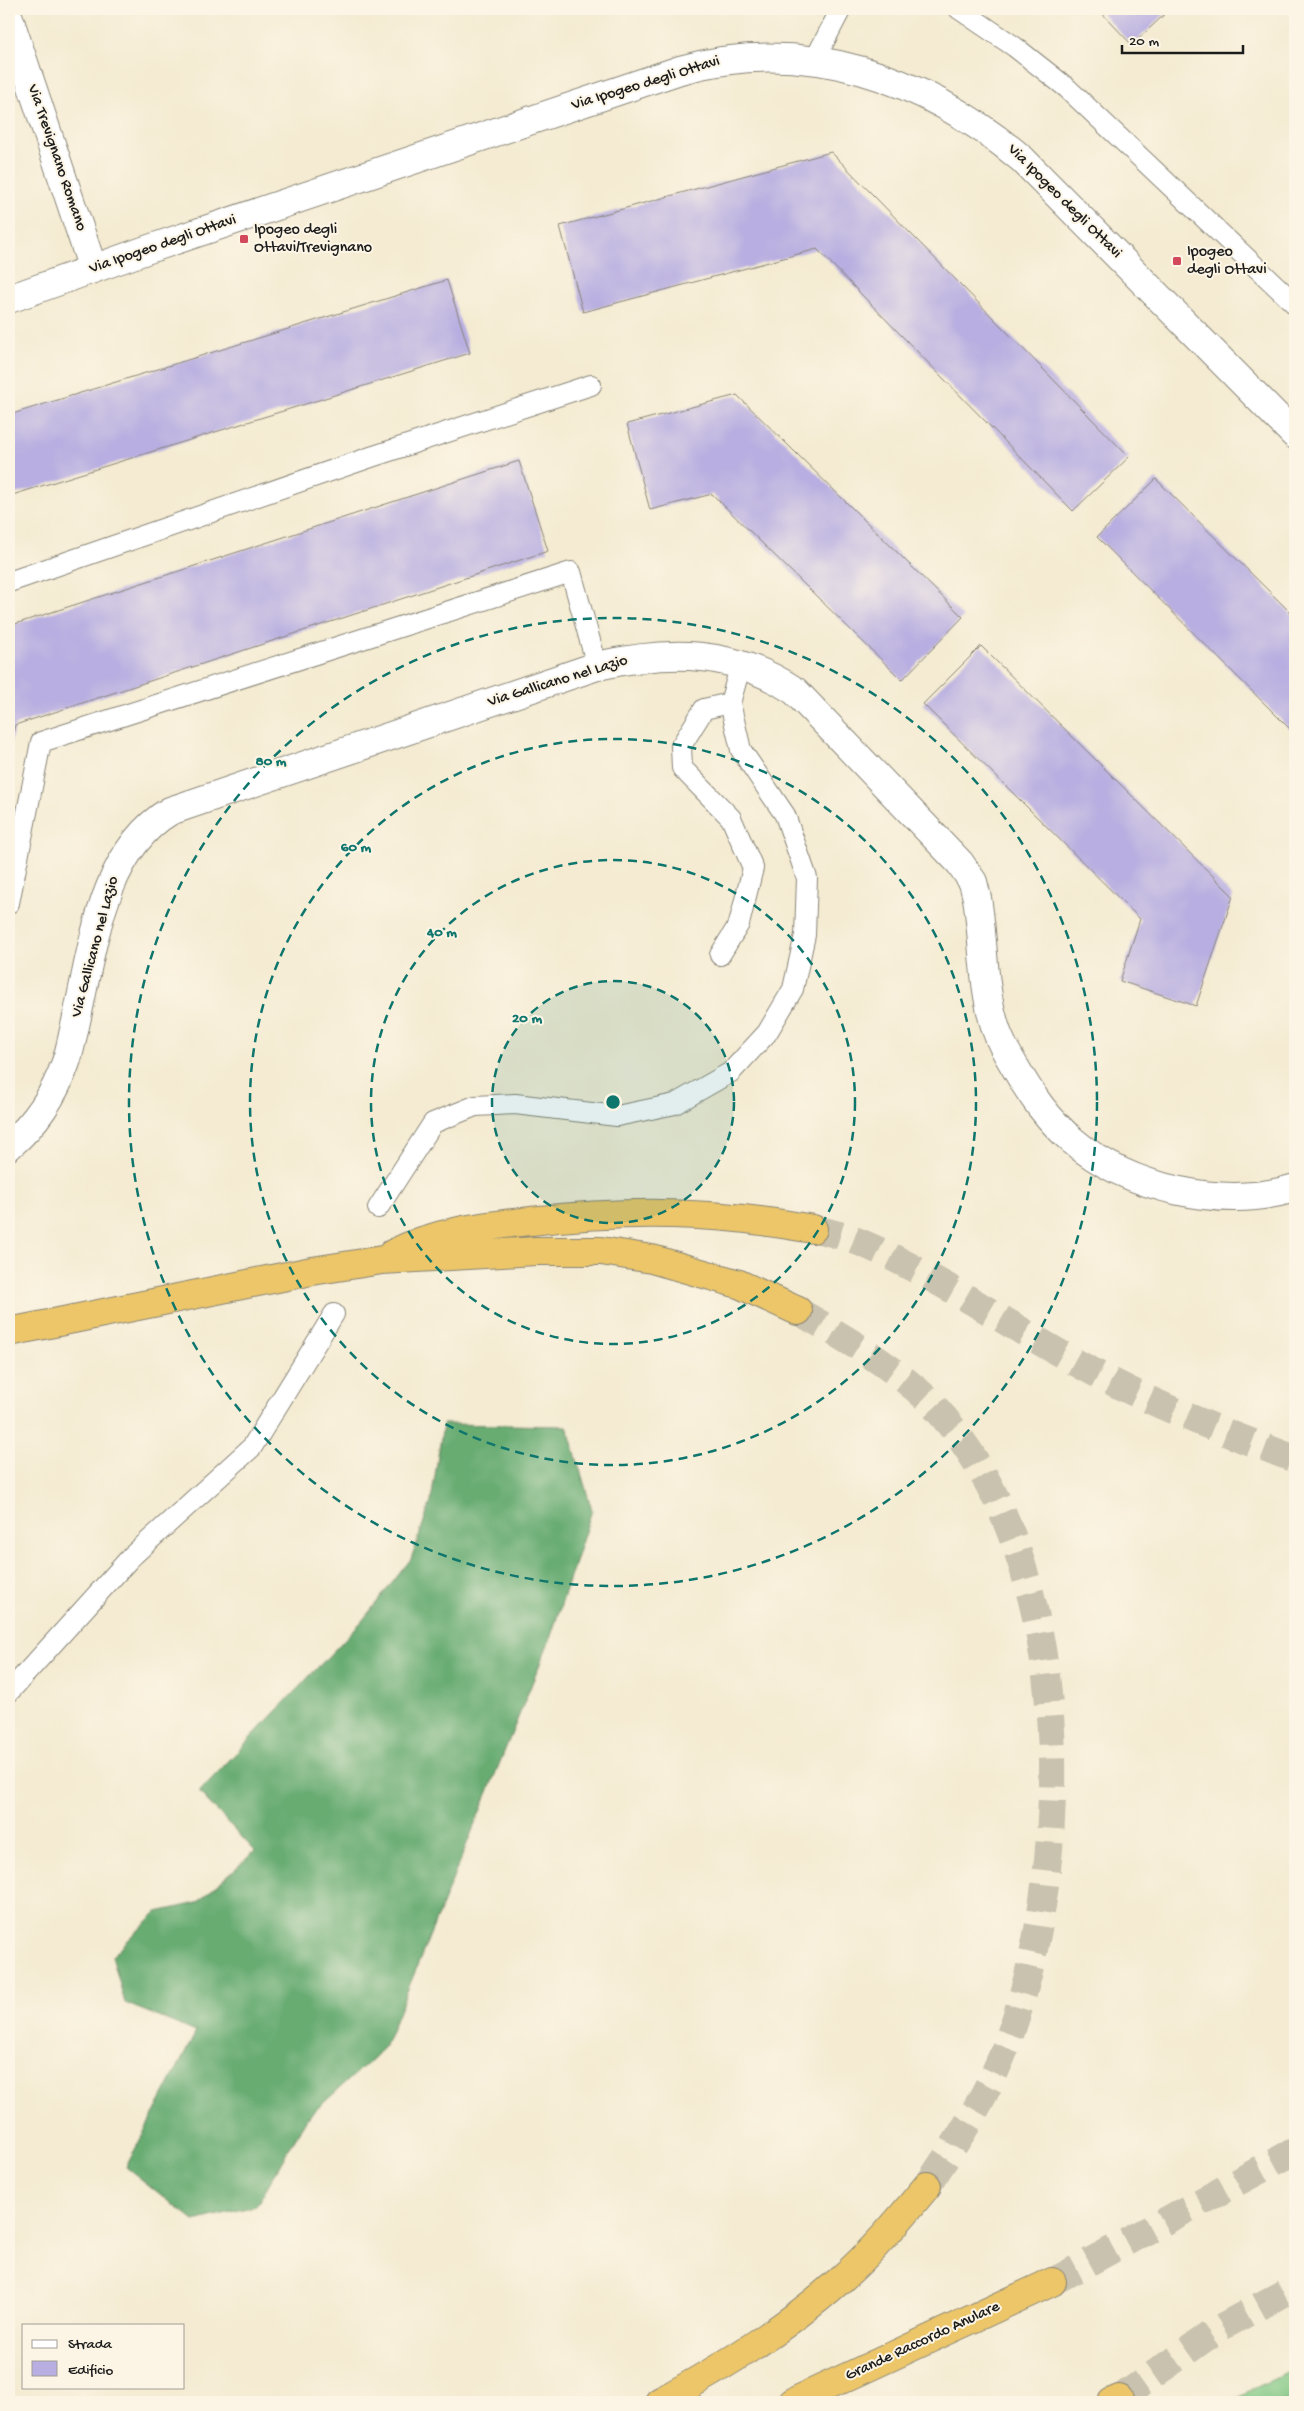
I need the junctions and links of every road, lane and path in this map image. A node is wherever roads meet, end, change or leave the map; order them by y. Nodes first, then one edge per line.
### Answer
1 (841, 9) edge
2 (959, 9) edge
3 (9, 18) edge
4 (814, 61) junction
5 (93, 269) junction
6 (9, 299) edge
7 (1295, 304) edge
8 (591, 386) dead end
9 (1295, 435) edge
10 (9, 582) edge
11 (741, 664) junction
12 (597, 666) junction
13 (730, 703) junction
14 (9, 903) edge
15 (720, 955) dead end
16 (9, 1146) edge
17 (1295, 1188) edge
18 (378, 1208) dead end
19 (813, 1229) tunnel mouth
20 (382, 1260) junction
21 (798, 1311) tunnel mouth
22 (334, 1314) dead end
23 (9, 1332) edge
24 (9, 1692) edge
25 (927, 2186) tunnel mouth
26 (1052, 2282) tunnel mouth
27 (659, 2402) edge
28 (793, 2402) edge

1 - 4 lane
2 - 7 lane
3 - 5 street, Via Trevignano Romano
4 - 5 street, Via Ipogeo degli Ottavi
4 - 9 street, Via Ipogeo degli Ottavi
5 - 6 street, Via Ipogeo degli Ottavi
8 - 10 lane
11 - 12 street, Via Gallicano nel Lazio
11 - 13 lane
11 - 17 street, Via Gallicano nel Lazio
12 - 14 lane
12 - 16 street, Via Gallicano nel Lazio
13 - 15 lane
13 - 18 lane
19 - 20 highway
20 - 21 highway
20 - 23 highway
22 - 24 lane
25 - 27 highway
26 - 28 highway, Grande Raccordo Anulare

